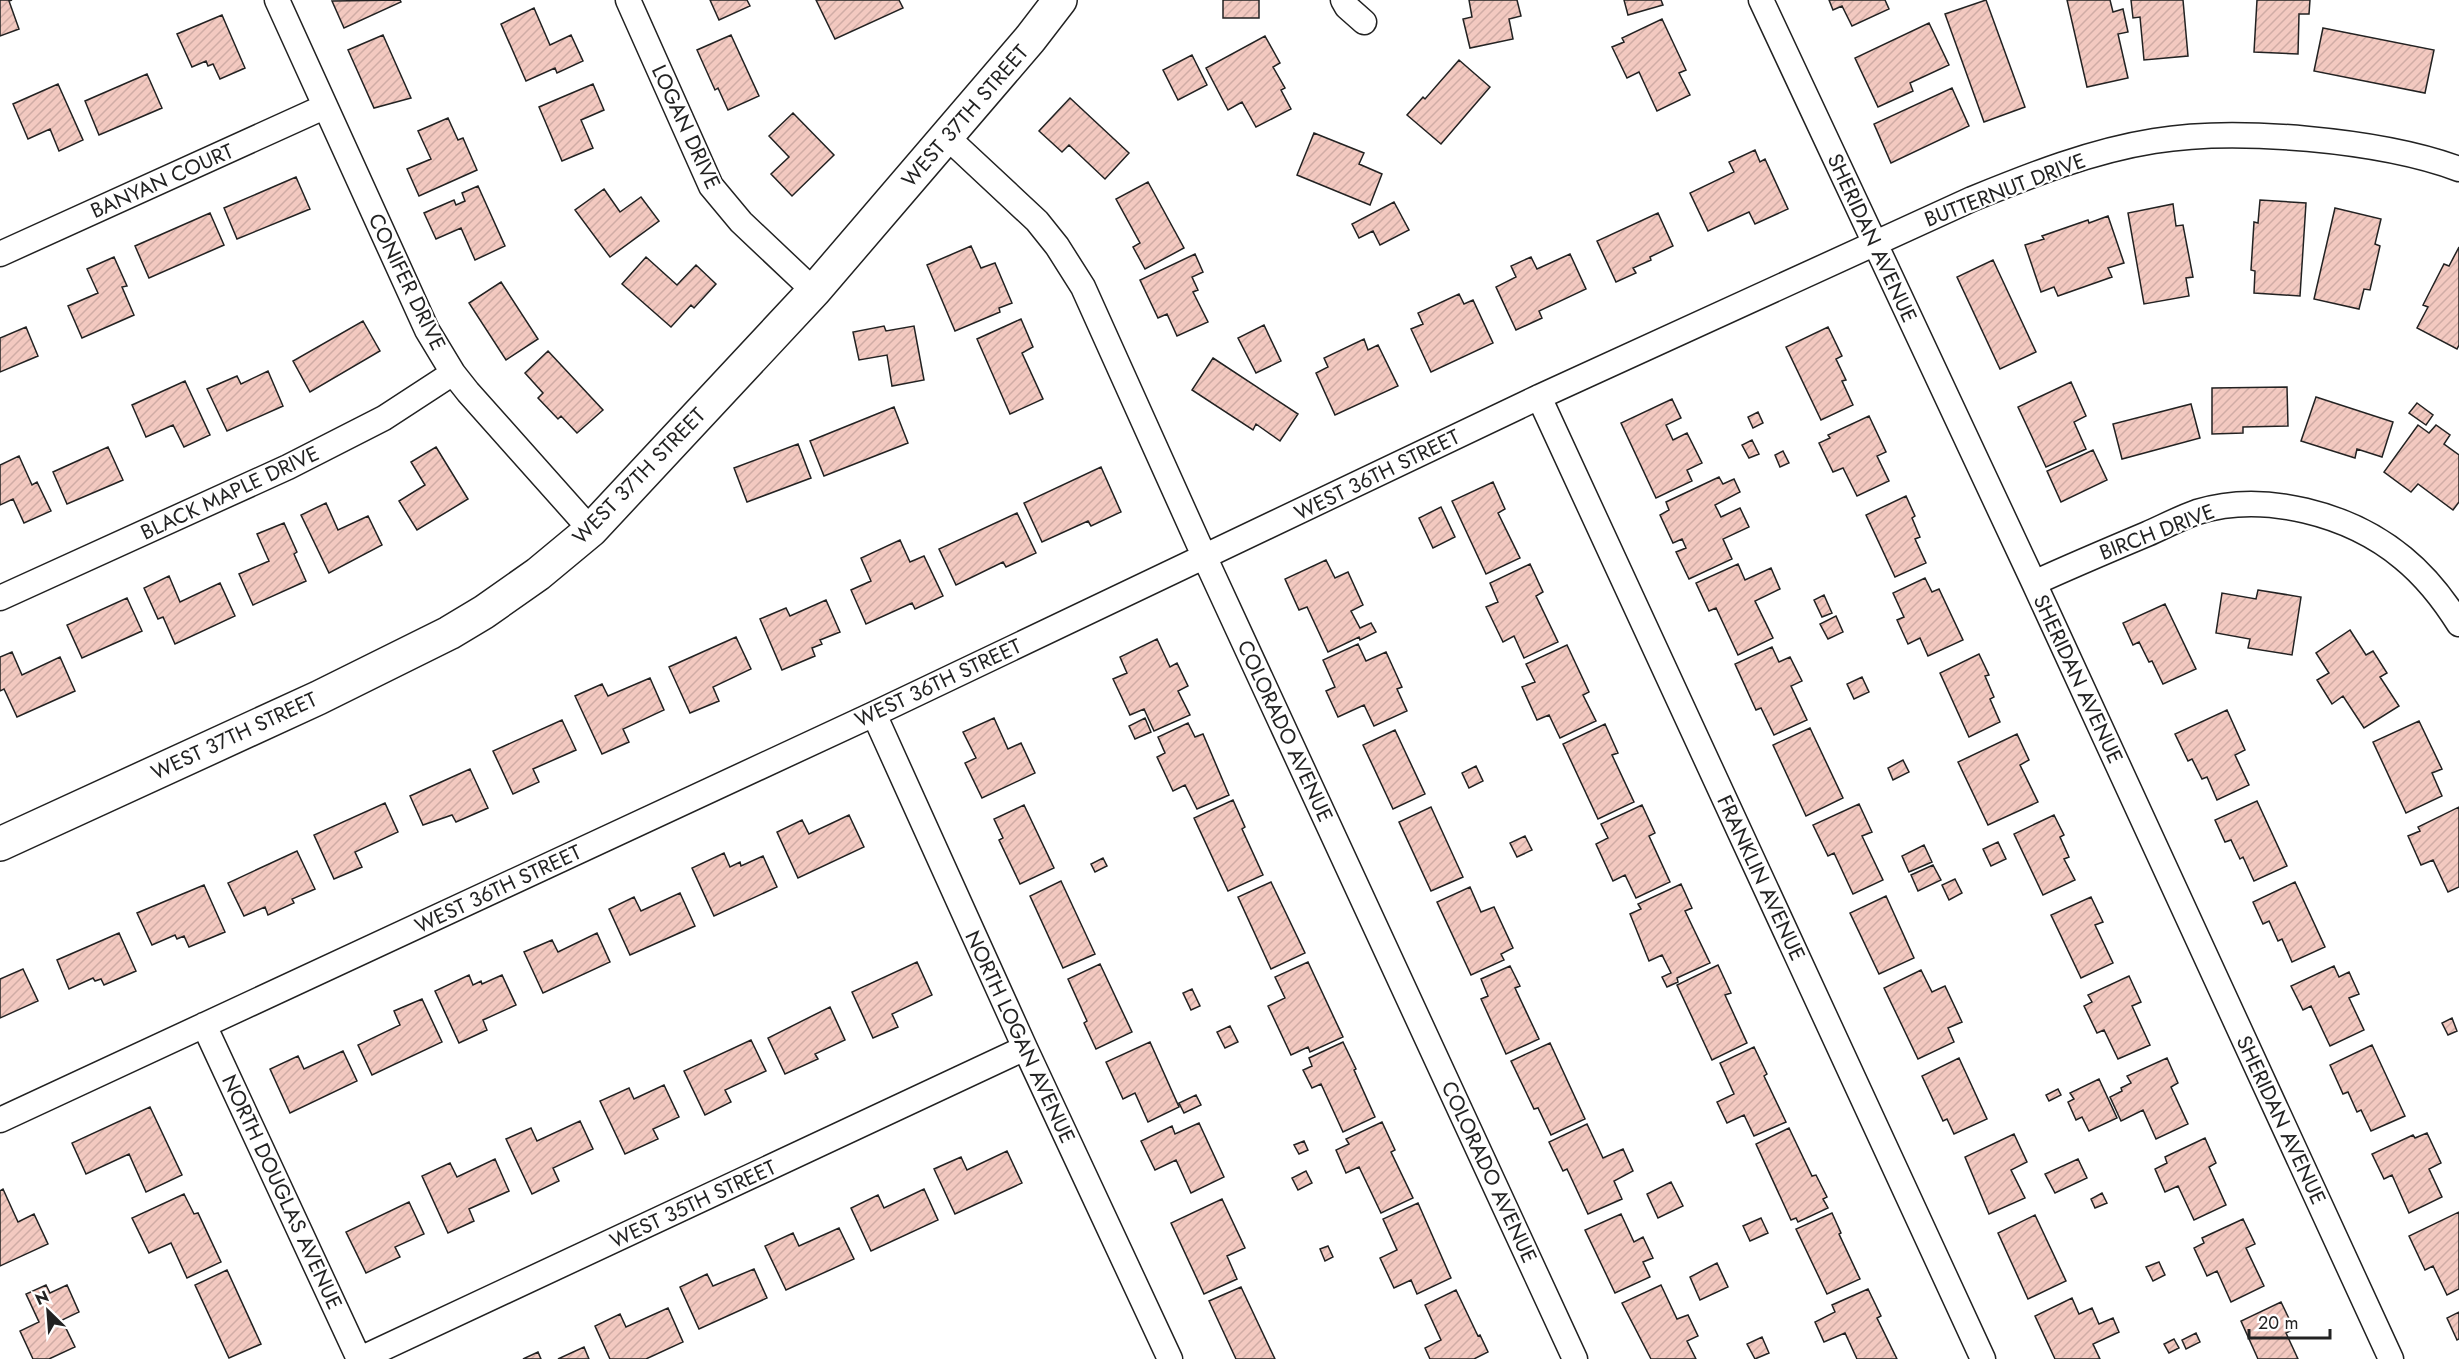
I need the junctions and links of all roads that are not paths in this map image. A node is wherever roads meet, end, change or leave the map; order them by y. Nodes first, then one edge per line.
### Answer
1 (277, 0) edge
2 (628, 0) edge
3 (1060, 0) edge
4 (1343, 0) edge
5 (1761, 0) edge
6 (1364, 22) dead end
7 (324, 107) junction
8 (947, 137) junction
9 (2459, 169) edge
10 (1874, 244) junction
11 (0, 254) edge
12 (814, 291) junction
13 (453, 373) junction
14 (1539, 397) junction
15 (591, 530) junction
16 (1205, 558) junction
17 (2034, 583) junction
18 (0, 598) edge
19 (2459, 624) edge
20 (874, 714) junction
21 (0, 844) edge
22 (204, 1025) junction
23 (1025, 1048) junction
24 (0, 1120) edge
25 (360, 1359) edge
26 (1170, 1359) edge
27 (1575, 1359) edge
28 (1983, 1359) edge
29 (2391, 1359) edge

1 - 7 street, CONIFER DRIVE
2 - 12 street, LOGAN DRIVE
3 - 8 street, WEST 37TH STREET
4 - 6 street
5 - 10 street, SHERIDAN AVENUE
7 - 11 street, BANYAN COURT
7 - 13 street, CONIFER DRIVE
8 - 12 street, WEST 37TH STREET
8 - 16 street, COLORADO AVENUE
9 - 10 street, BUTTERNUT DRIVE
10 - 14 street, WEST 36TH STREET
10 - 17 street, SHERIDAN AVENUE
12 - 15 street, WEST 37TH STREET
13 - 15 street, CONIFER DRIVE
13 - 18 street, BLACK MAPLE DRIVE
14 - 16 street, WEST 36TH STREET
14 - 28 street, FRANKLIN AVENUE
15 - 21 street, WEST 37TH STREET
16 - 20 street, WEST 36TH STREET
16 - 27 street, COLORADO AVENUE
17 - 19 street, BIRCH DRIVE
17 - 29 street, SHERIDAN AVENUE
20 - 22 street, WEST 36TH STREET
20 - 23 street, NORTH LOGAN AVENUE
22 - 24 street, WEST 36TH STREET
22 - 25 street, NORTH DOUGLAS AVENUE
23 - 25 street, WEST 35TH STREET
23 - 26 street, NORTH LOGAN AVENUE

